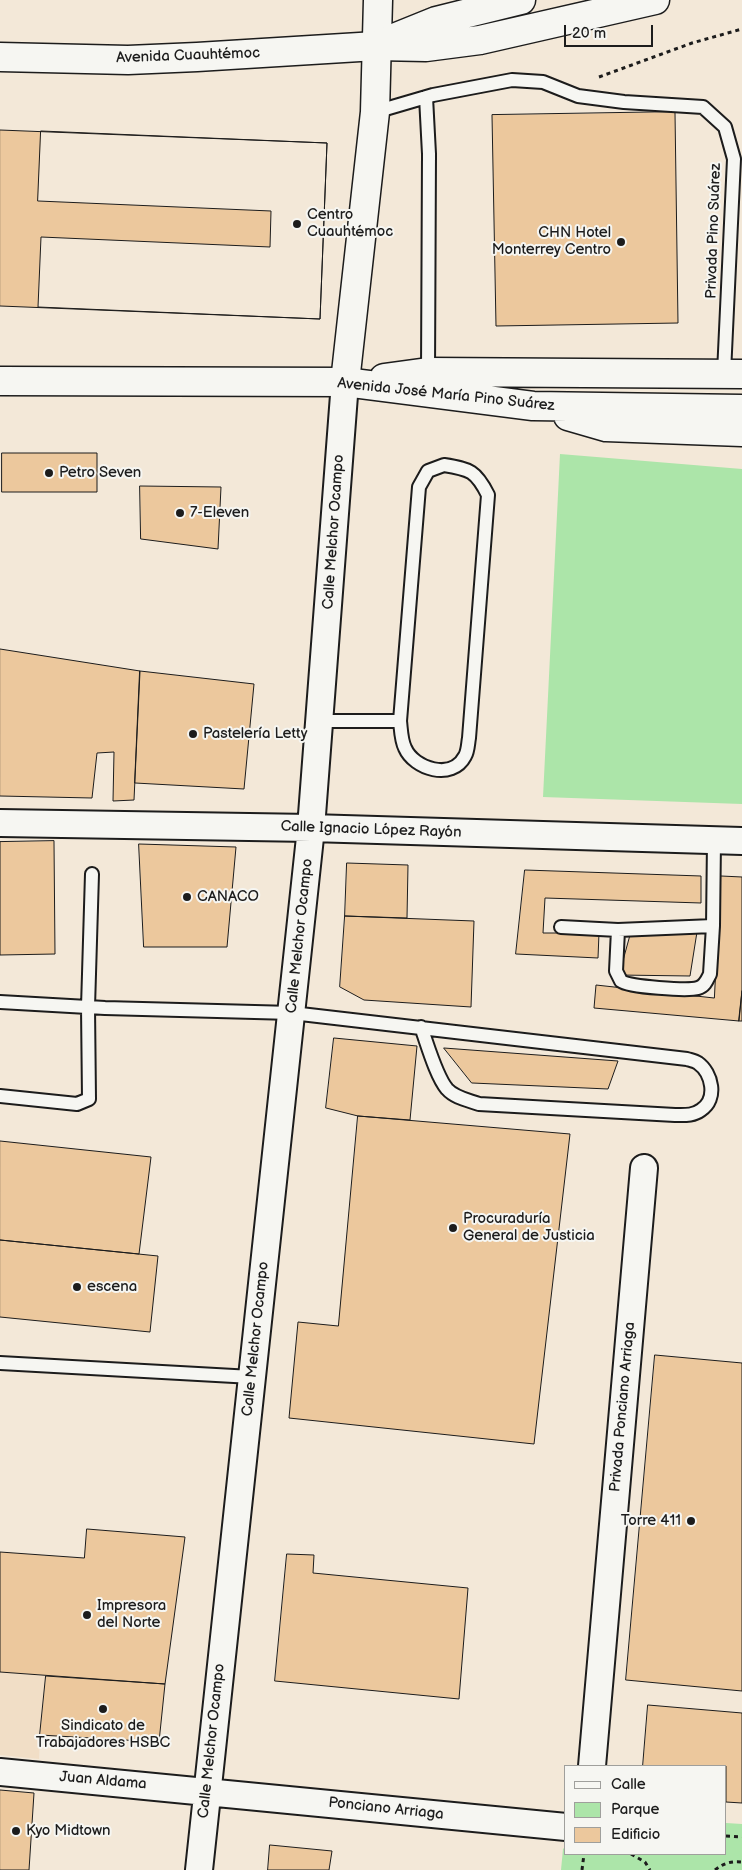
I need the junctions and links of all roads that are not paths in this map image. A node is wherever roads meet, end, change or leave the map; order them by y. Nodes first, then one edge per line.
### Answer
1 (378, 0) edge
2 (484, 0) edge
3 (521, 0) edge
4 (654, 0) edge
5 (436, 21) junction
6 (376, 46) junction
7 (0, 56) edge
8 (426, 97) junction
9 (375, 112) junction
10 (428, 372) junction
11 (733, 373) edge
12 (0, 381) edge
13 (345, 382) junction
14 (533, 406) junction
15 (742, 410) edge
16 (742, 432) edge
17 (320, 721) junction
18 (400, 721) junction
19 (0, 823) edge
20 (311, 828) junction
21 (714, 841) junction
22 (742, 841) edge
23 (92, 874) dead end
24 (713, 926) junction
25 (561, 927) dead end
26 (618, 930) junction
27 (0, 1002) edge
28 (88, 1007) junction
29 (292, 1013) junction
30 (420, 1027) junction
31 (0, 1096) edge
32 (644, 1168) dead end
33 (0, 1363) edge
34 (252, 1377) junction
35 (592, 1765) edge
36 (0, 1772) edge
37 (206, 1790) junction
38 (564, 1827) edge
39 (199, 1870) edge

1 - 6 main road, Calle Melchor Ocampo
2 - 5 main road
3 - 5 main road, Avenida Cuauhtémoc
4 - 6 main road, Avenida Cuauhtémoc
5 - 6 main road, Avenida Cuauhtémoc
6 - 7 main road, Avenida Cuauhtémoc
6 - 9 main road, Calle Melchor Ocampo
8 - 9 lane, Privada Pino Suárez
8 - 10 lane
8 - 11 lane, Privada Pino Suárez
9 - 13 main road, Calle Melchor Ocampo
10 - 11 main road
10 - 13 main road
12 - 13 main road, Avenida José María Pino Suárez
13 - 14 main road, Avenida José María Pino Suárez
13 - 17 street, Calle Melchor Ocampo
14 - 15 main road, Avenida José María Pino Suárez
14 - 16 main road
17 - 18 lane
17 - 20 street, Calle Melchor Ocampo
18 - 18 lane
19 - 20 street, Calle Ignacio López Rayón
20 - 21 street, Calle Ignacio López Rayón
20 - 29 street, Calle Melchor Ocampo
21 - 22 street, Calle Ignacio López Rayón
21 - 24 lane
23 - 28 lane
24 - 26 lane
24 - 26 lane
25 - 26 lane
27 - 28 lane
28 - 29 lane
28 - 31 lane
29 - 30 lane
29 - 34 street, Calle Melchor Ocampo
30 - 30 lane
32 - 35 street, Privada Ponciano Arriaga
33 - 34 lane
34 - 37 street, Calle Melchor Ocampo
36 - 37 street, Juan Aldama
37 - 38 street, Ponciano Arriaga
37 - 39 street, Calle Melchor Ocampo

